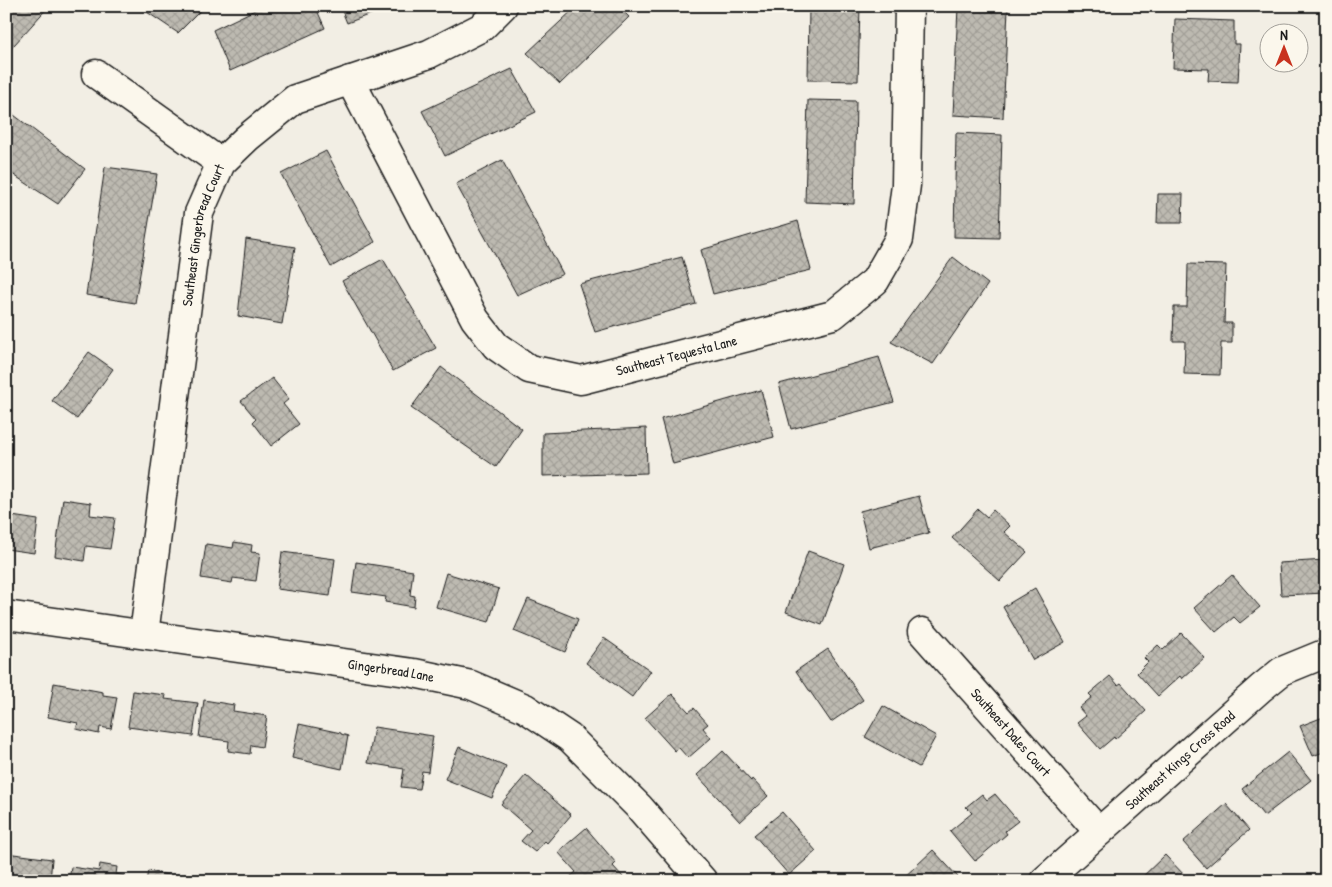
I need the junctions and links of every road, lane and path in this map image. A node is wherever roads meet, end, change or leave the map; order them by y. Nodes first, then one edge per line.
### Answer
1 (503, 6) edge
2 (909, 6) edge
3 (96, 74) dead end
4 (350, 80) junction
5 (221, 162) junction
6 (6, 615) edge
7 (922, 632) dead end
8 (144, 634) junction
9 (1326, 653) edge
10 (1099, 832) junction
11 (703, 881) edge
12 (1044, 881) edge

1 - 4 street, Southeast Gingerbread Court
2 - 4 street, Southeast Tequesta Lane
3 - 5 street
4 - 5 street, Southeast Gingerbread Court
5 - 8 street, Southeast Gingerbread Court
6 - 8 street, Gingerbread Lane
7 - 10 street, Southeast Dales Court
8 - 11 street, Gingerbread Lane
9 - 10 street, Southeast Kings Cross Road
10 - 12 street, Southeast Kings Cross Road

